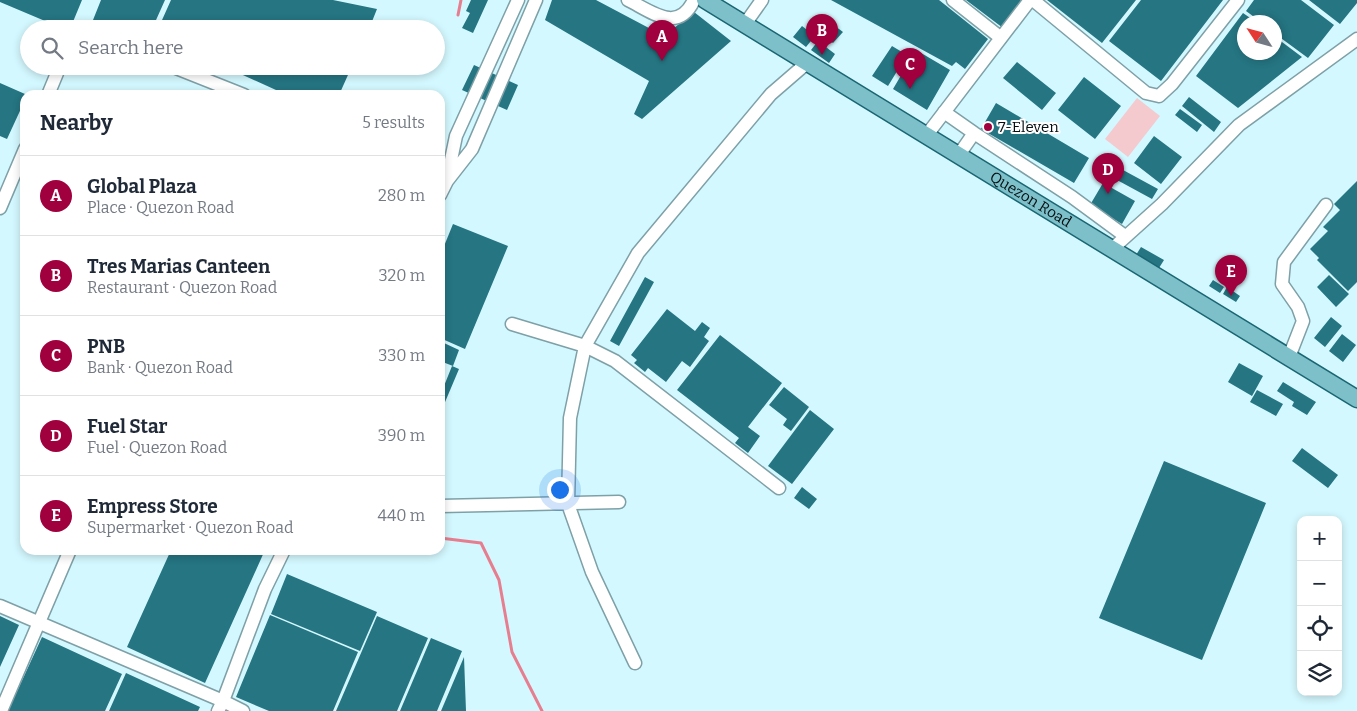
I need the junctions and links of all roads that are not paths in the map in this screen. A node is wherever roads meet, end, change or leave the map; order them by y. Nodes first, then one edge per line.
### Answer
1 (518, 0) edge
2 (536, 0) edge
3 (628, 0) edge
4 (694, 0) edge
5 (705, 0) edge
6 (762, 0) edge
7 (952, 0) edge
8 (1031, 0) edge
9 (1238, 0) edge
10 (745, 24) junction
11 (1001, 38) junction
12 (1357, 39) edge
13 (808, 62) junction
14 (56, 75) edge
15 (193, 75) edge
16 (50, 90) edge
17 (231, 90) edge
18 (944, 112) junction
19 (974, 133) junction
20 (926, 136) junction
21 (958, 156) junction
22 (20, 161) edge
23 (445, 173) edge
24 (445, 178) edge
25 (1326, 205) dead end
26 (0, 208) edge
27 (1125, 236) junction
28 (1112, 249) junction
29 (512, 324) dead end
30 (585, 346) junction
31 (1289, 357) junction
32 (1357, 398) edge
33 (779, 488) dead end
34 (619, 502) dead end
35 (568, 504) junction
36 (445, 506) edge
37 (68, 555) edge
38 (282, 555) edge
39 (0, 606) edge
40 (39, 623) junction
41 (635, 664) dead end
42 (220, 706) edge
43 (1, 711) edge
44 (244, 711) edge

1 - 23 street
2 - 24 street
3 - 4 street
5 - 10 main road, Quezon Road
6 - 10 street
7 - 11 street
8 - 9 street
8 - 11 street
10 - 13 main road, Quezon Road
11 - 18 street
12 - 27 street
13 - 20 main road, Quezon Road
13 - 30 street
14 - 16 street
15 - 17 street
18 - 19 street
18 - 20 street
19 - 21 street
19 - 27 street
20 - 21 main road, Quezon Road
21 - 28 main road, Quezon Road
22 - 26 street
25 - 31 street
27 - 28 street
28 - 31 main road, Quezon Road
29 - 30 street
30 - 33 street
30 - 35 street
31 - 32 main road, Quezon Road
34 - 35 street
35 - 36 street
35 - 41 street
37 - 40 street
38 - 42 street
39 - 40 street
40 - 42 street
40 - 43 street
42 - 44 street

